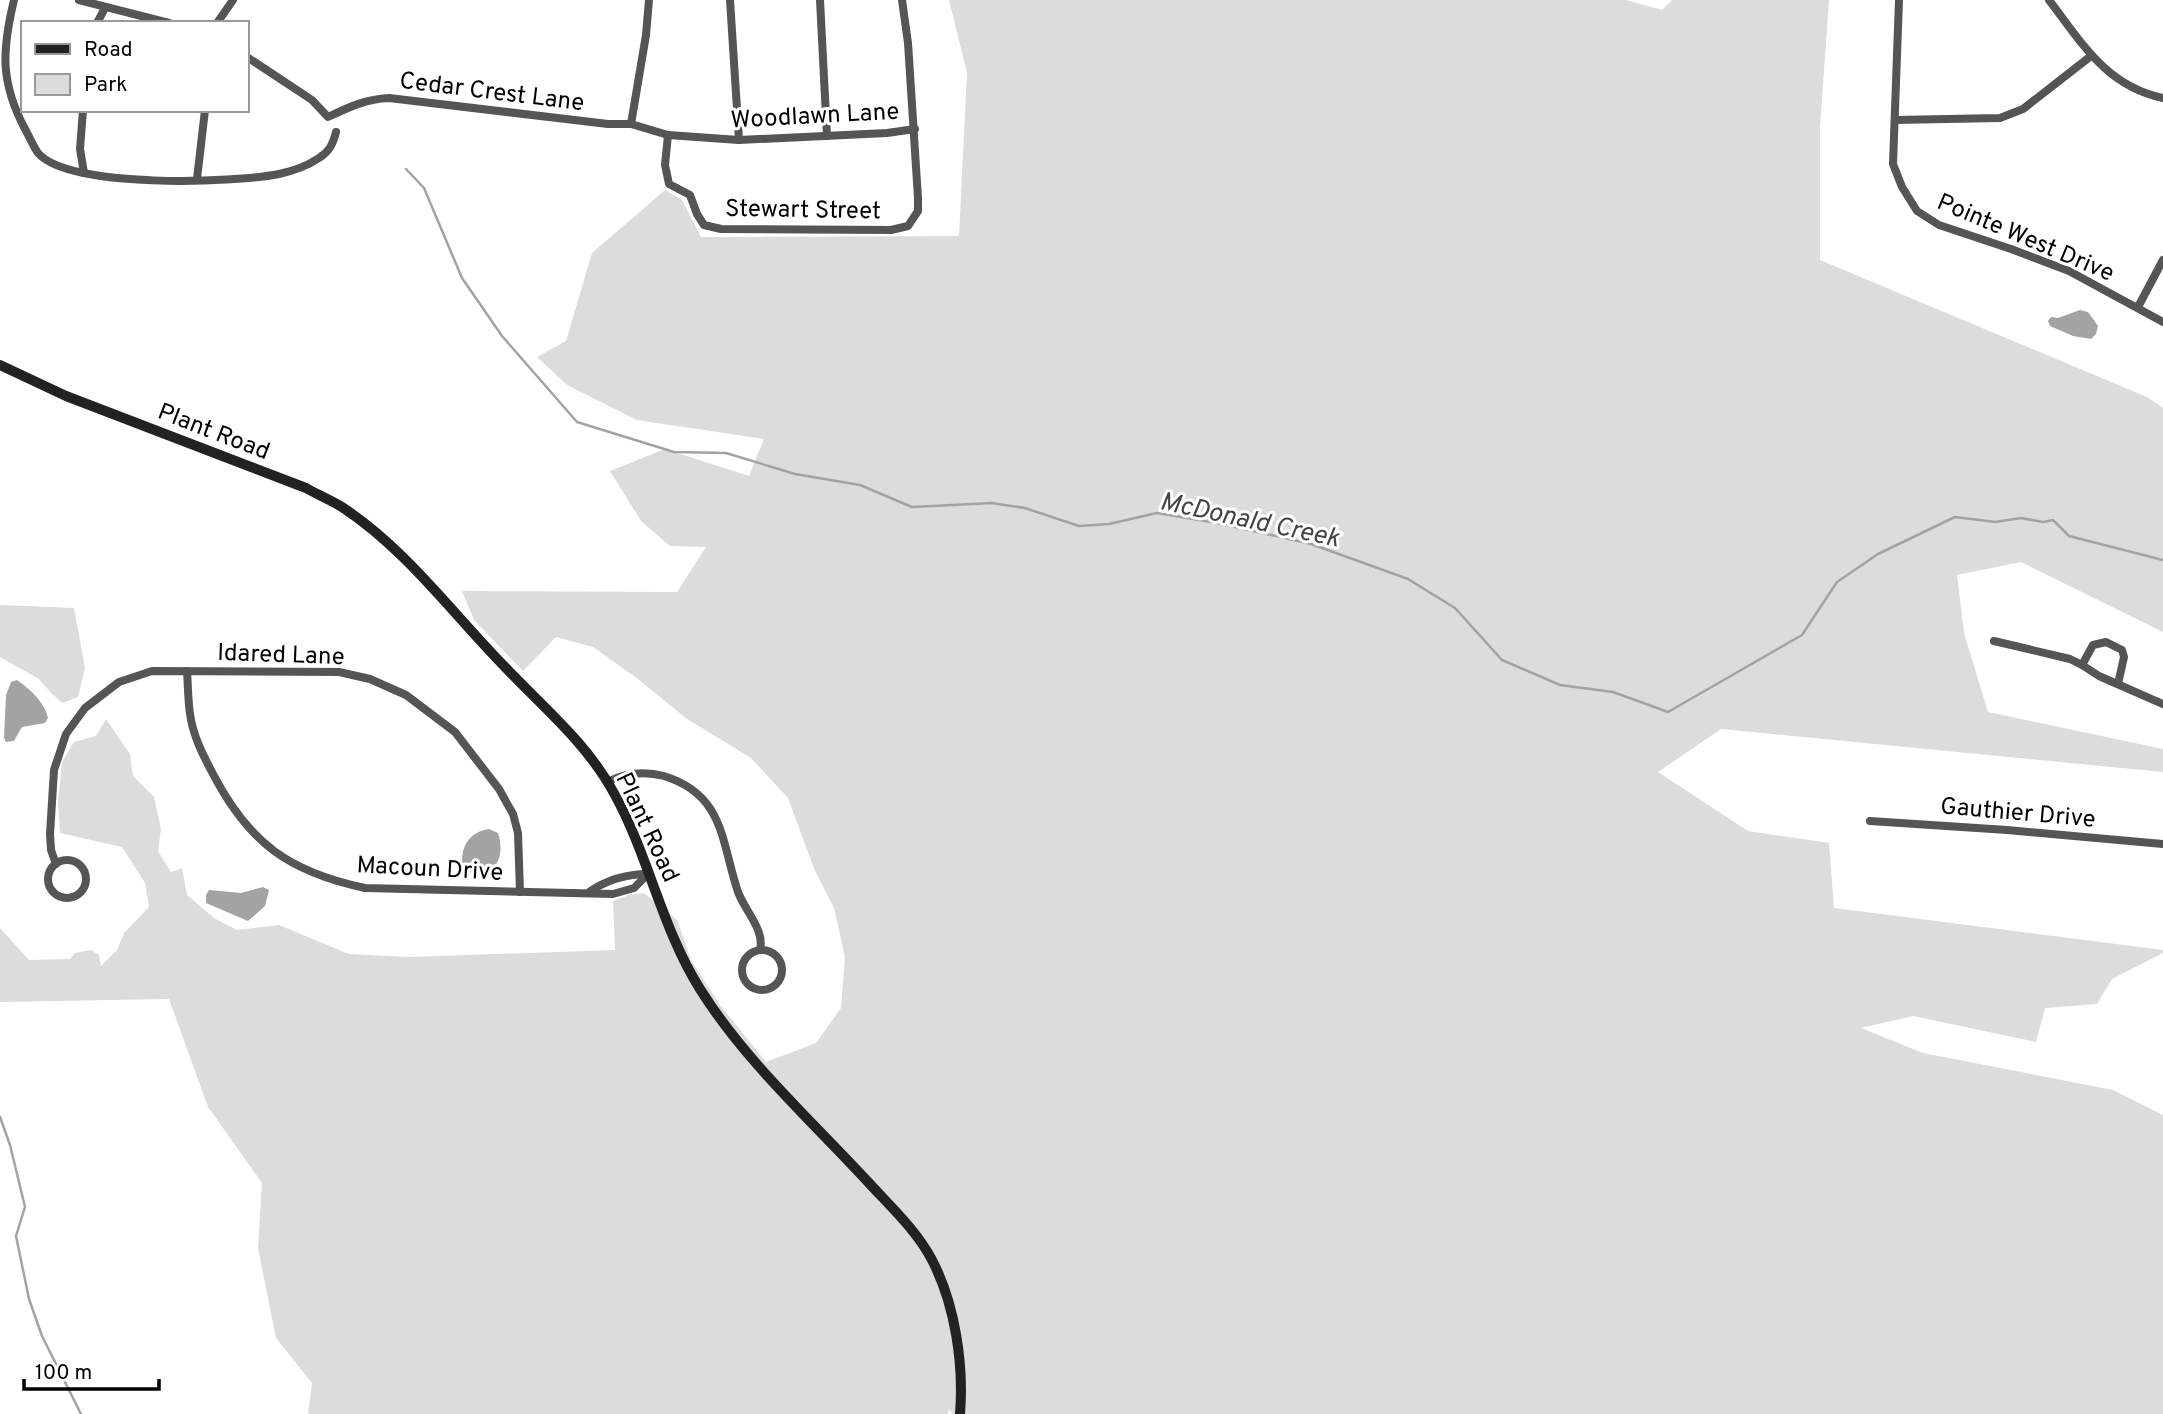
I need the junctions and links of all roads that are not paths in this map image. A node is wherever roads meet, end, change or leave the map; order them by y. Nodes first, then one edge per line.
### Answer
1 (14, 0) edge
2 (79, 0) edge
3 (233, 0) edge
4 (649, 0) edge
5 (730, 0) edge
6 (820, 0) edge
7 (902, 0) edge
8 (1899, 0) edge
9 (2049, 0) edge
10 (105, 8) junction
11 (98, 21) edge
12 (160, 21) edge
13 (218, 21) edge
14 (2091, 56) junction
15 (248, 58) edge
16 (2163, 98) edge
17 (83, 112) edge
18 (205, 112) edge
19 (1895, 120) junction
20 (631, 124) junction
21 (915, 129) junction
22 (336, 132) dead end
23 (668, 135) junction
24 (827, 136) junction
25 (739, 140) junction
26 (84, 173) junction
27 (197, 179) junction
28 (2163, 260) edge
29 (2138, 307) junction
30 (2163, 322) edge
31 (0, 365) edge
32 (1994, 641) dead end
33 (2082, 665) junction
34 (187, 671) junction
35 (2118, 684) junction
36 (2163, 704) edge
37 (607, 782) junction
38 (1870, 821) dead end
39 (2163, 844) edge
40 (56, 864) junction
41 (649, 874) junction
42 (520, 892) junction
43 (588, 893) junction
44 (760, 950) junction
45 (960, 1414) edge

1 - 26 street
2 - 10 street
3 - 13 street
4 - 20 street
5 - 25 street
6 - 24 street
7 - 21 street, Woodlawn Lane
8 - 19 street, Pointe West Drive
9 - 14 street
10 - 11 street
10 - 12 street
14 - 16 street
14 - 19 street
15 - 20 street, Cedar Crest Lane
17 - 26 street
18 - 27 street
19 - 29 street, Pointe West Drive
20 - 23 street, Woodlawn Lane
21 - 23 street, Stewart Street
21 - 24 street, Woodlawn Lane
22 - 27 street
23 - 25 street, Woodlawn Lane
24 - 25 street, Woodlawn Lane
26 - 27 street
28 - 29 street
29 - 30 street, Pointe West Drive
31 - 37 street, Plant Road
32 - 33 street
33 - 35 street
33 - 35 street
34 - 40 street, Idared Lane
34 - 42 street, Macoun Drive
34 - 42 street, Idared Lane
35 - 36 street
37 - 41 street, Plant Road
37 - 44 street
38 - 39 street, Gauthier Drive
40 - 40 street, Idared Lane
41 - 43 street, Macoun Drive
41 - 43 street, Macoun Drive
41 - 45 street, Plant Road
42 - 43 street, Macoun Drive
44 - 44 street

